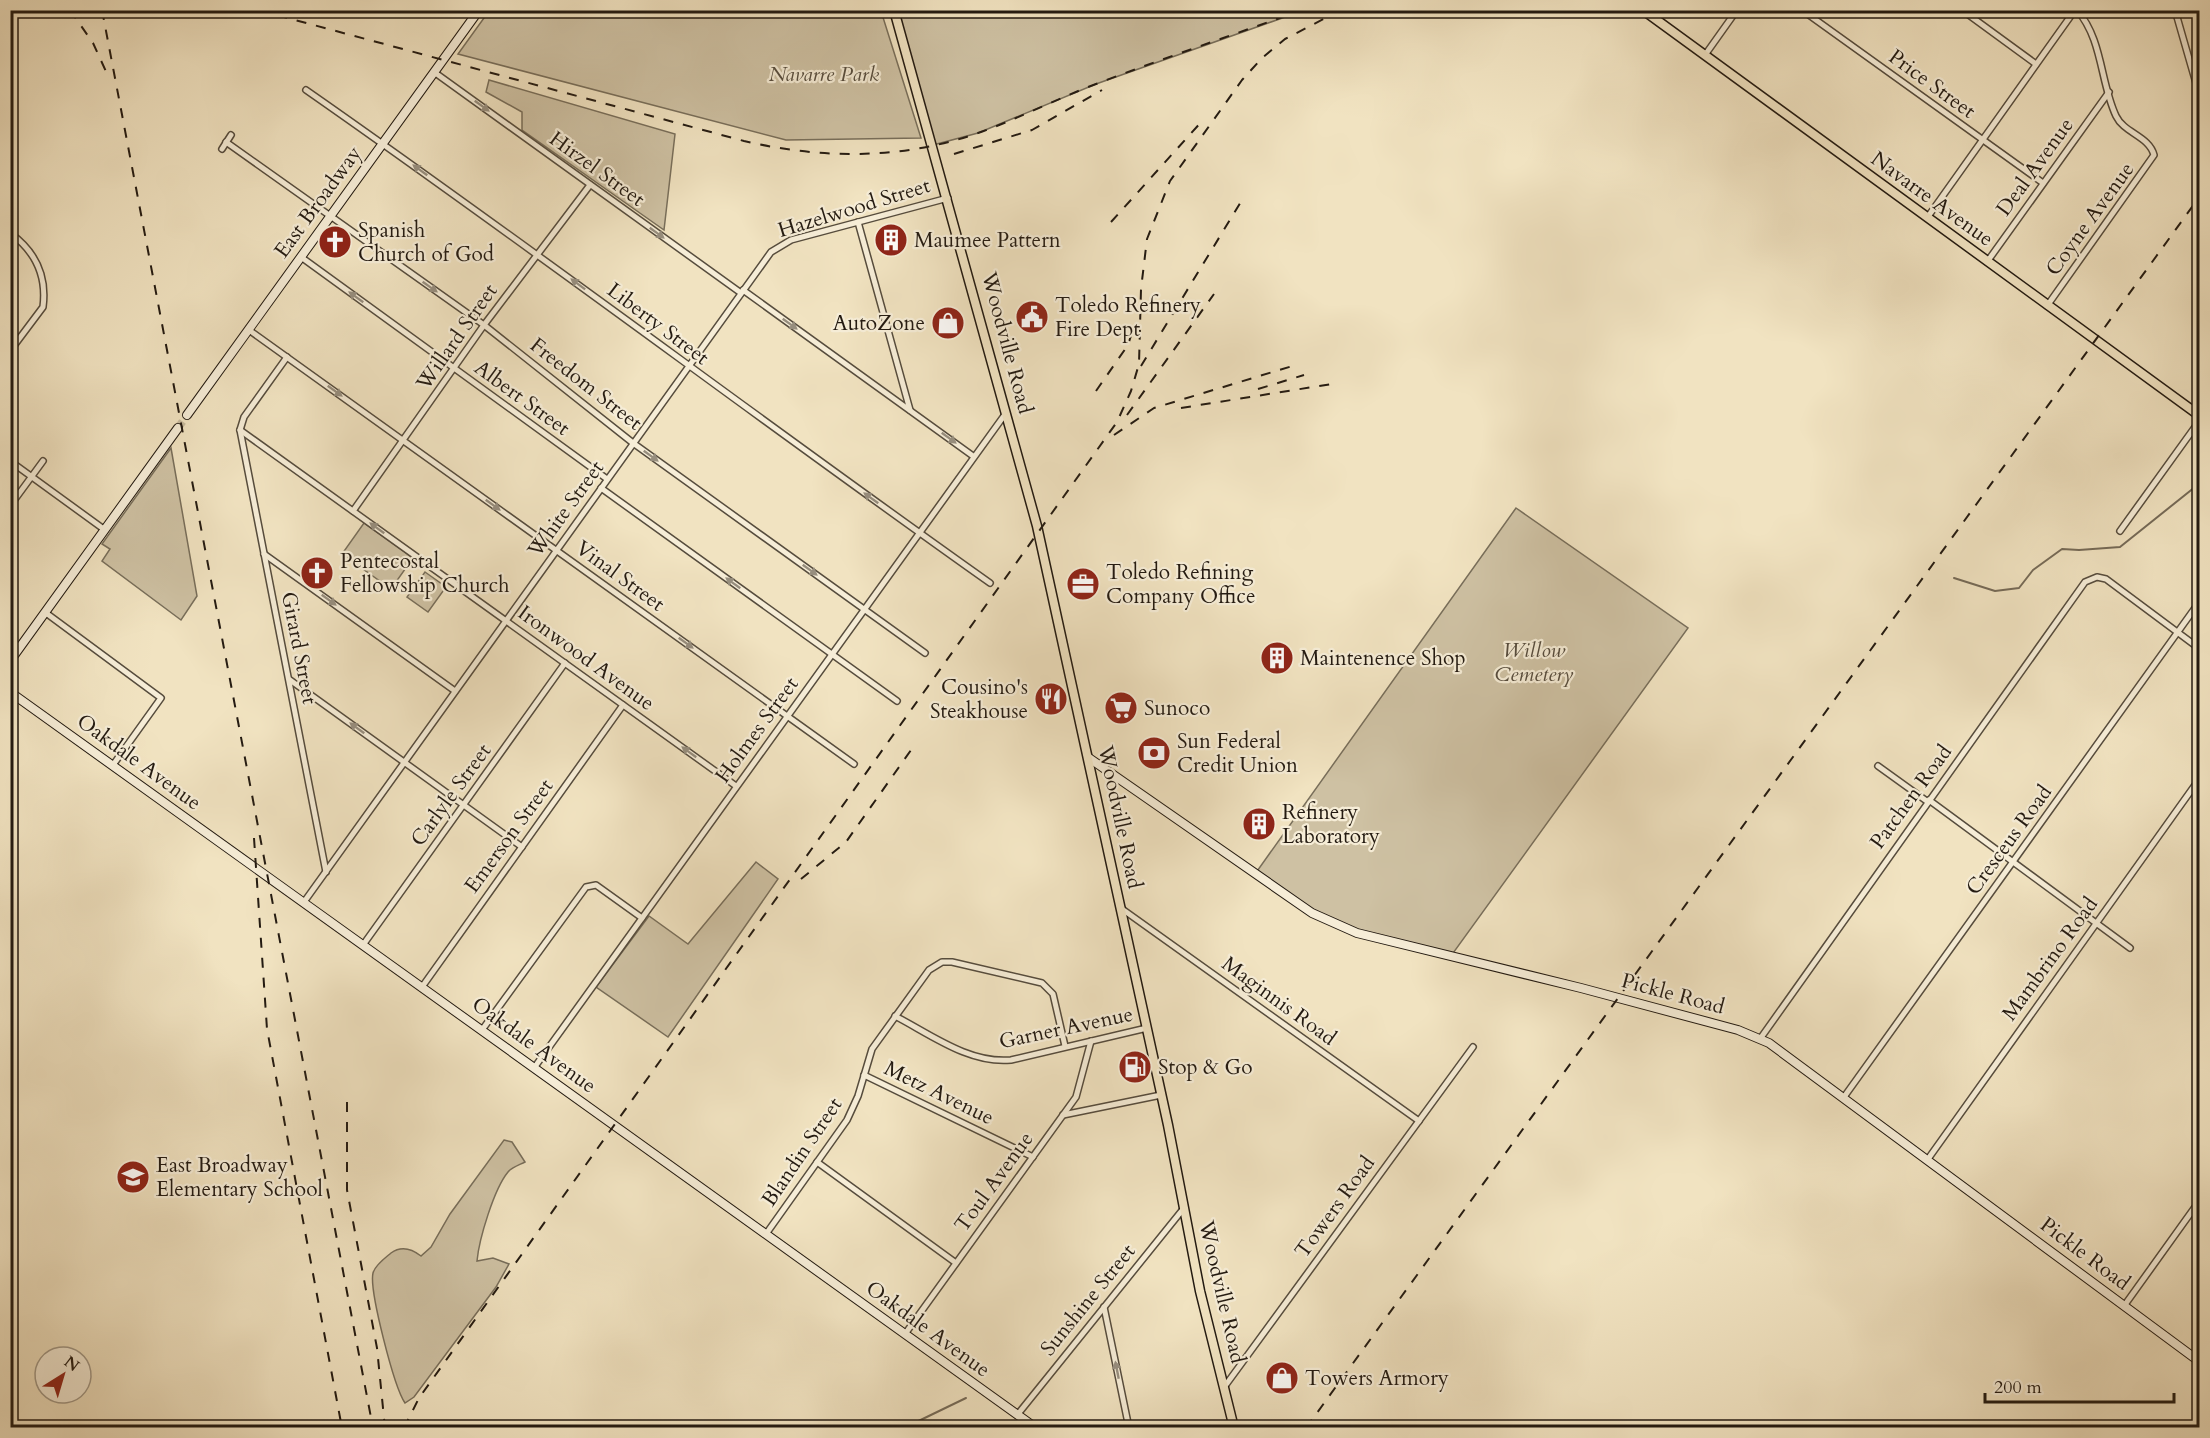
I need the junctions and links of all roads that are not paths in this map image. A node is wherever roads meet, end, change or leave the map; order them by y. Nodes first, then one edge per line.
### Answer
1 (479, 10) edge
2 (894, 10) edge
3 (1643, 10) edge
4 (1737, 10) edge
5 (1802, 10) edge
6 (1962, 10) edge
7 (2076, 10) edge
8 (2175, 10) edge
9 (1704, 56) junction
10 (2037, 64) junction
11 (434, 72) junction
12 (306, 90) dead end
13 (2109, 92) junction
14 (2199, 97) edge
15 (231, 135) dead end
16 (1983, 140) junction
17 (226, 142) junction
18 (383, 144) junction
19 (222, 149) dead end
20 (2043, 183) junction
21 (590, 185) junction
22 (948, 198) junction
23 (330, 217) junction
24 (1927, 218) junction
25 (858, 222) junction
26 (10, 233) edge
27 (771, 252) joint
28 (537, 254) junction
29 (301, 257) junction
30 (1987, 262) junction
31 (742, 292) junction
32 (2047, 306) junction
33 (484, 325) junction
34 (249, 330) junction
35 (10, 351) edge
36 (287, 357) junction
37 (687, 367) junction
38 (454, 369) junction
39 (910, 410) junction
40 (1007, 411) junction
41 (188, 415) tunnel mouth
42 (2199, 418) edge
43 (178, 428) tunnel mouth
44 (240, 430) junction
45 (403, 440) junction
46 (633, 443) junction
47 (973, 456) junction
48 (10, 461) edge
49 (42, 461) dead end
50 (32, 476) junction
51 (607, 479) junction
52 (601, 488) junction
53 (10, 506) edge
54 (353, 511) junction
55 (105, 530) junction
56 (2120, 531) dead end
57 (919, 532) junction
58 (556, 550) junction
59 (264, 554) junction
60 (990, 583) dead end
61 (2199, 601) edge
62 (864, 609) junction
63 (46, 613) junction
64 (506, 621) junction
65 (2177, 633) junction
66 (2199, 649) edge
67 (926, 653) dead end
68 (831, 654) junction
69 (10, 661) edge
70 (565, 663) junction
71 (289, 679) junction
72 (455, 691) junction
73 (10, 692) edge
74 (897, 701) dead end
75 (623, 705) junction
76 (787, 716) junction
77 (1089, 758) junction
78 (404, 762) junction
79 (855, 764) dead end
80 (113, 765) junction
81 (1878, 766) dead end
82 (2199, 778) edge
83 (736, 786) junction
84 (1929, 801) junction
85 (464, 805) junction
86 (522, 847) junction
87 (2013, 862) junction
88 (326, 872) junction
89 (304, 902) junction
90 (1121, 908) junction
91 (642, 918) junction
92 (2096, 924) junction
93 (363, 945) junction
94 (2130, 948) dead end
95 (422, 987) junction
96 (895, 1016) junction
97 (1147, 1028) junction
98 (482, 1030) junction
99 (1760, 1039) junction
100 (1091, 1041) junction
101 (1065, 1046) junction
102 (1473, 1047) dead end
103 (534, 1068) junction
104 (864, 1075) junction
105 (1161, 1095) junction
106 (1844, 1097) junction
107 (1063, 1115) junction
108 (1419, 1121) junction
109 (1033, 1157) junction
110 (1928, 1159) junction
111 (817, 1161) junction
112 (2199, 1200) edge
113 (1185, 1206) junction
114 (766, 1234) junction
115 (956, 1263) junction
116 (2124, 1306) junction
117 (1104, 1307) junction
118 (905, 1334) junction
119 (2199, 1362) edge
120 (1225, 1386) junction
121 (1018, 1414) junction
122 (1036, 1428) edge
123 (1129, 1428) edge
124 (1234, 1428) edge

1 - 11 street, East Broadway
2 - 22 main road, Woodville Road
3 - 9 main road, Navarre Avenue
4 - 9 street
5 - 16 street, Price Street
6 - 10 street
7 - 10 street
7 - 13 street
8 - 14 street
9 - 24 main road, Navarre Avenue
10 - 16 street
11 - 18 street, East Broadway
11 -> 21 street, Hirzel Street
12 - 18 street, Liberty Street
13 - 20 street, Deal Avenue
13 - 32 street, Coyne Avenue
15 - 17 street
16 - 20 street, Price Street
16 - 24 street
17 - 19 street
17 - 23 street, Freedom Street
18 - 23 street, East Broadway
28 -> 18 street, Liberty Street
20 - 30 street, Deal Avenue
21 - 28 street, Willard Street
21 -> 31 street, Hirzel Street
22 - 25 street, Hazelwood Street
22 - 40 main road, Woodville Road
23 - 29 street, East Broadway
23 -> 33 street, Freedom Street
24 - 30 main road, Navarre Avenue
25 - 27 street, Hazelwood Street
25 - 39 street
26 - 35 street
27 - 31 street, White Street
28 - 33 street, Willard Street
37 -> 28 street, Liberty Street
29 - 34 street, East Broadway
38 -> 29 street, Albert Street
30 - 32 main road, Navarre Avenue
31 - 37 street, White Street
31 -> 39 street, Hirzel Street
32 - 42 main road, Navarre Avenue
33 - 38 street, Willard Street
33 - 46 street, Freedom Street
34 - 36 street, Vinal Street
34 - 41 street, East Broadway
36 - 44 street
36 -> 45 street, Vinal Street
37 - 46 street, White Street
57 -> 37 street, Liberty Street
38 - 45 street, Willard Street
38 - 51 street, Albert Street
39 -> 47 street, Hirzel Street
40 - 47 street, Holmes Street
40 - 77 main road, Woodville Road
42 - 56 street
43 - 55 street
44 - 54 street, Ironwood Avenue
44 - 59 street, Girard Street
45 - 54 street, Willard Street
45 -> 58 street, Vinal Street
46 - 51 street, White Street
46 -> 62 street, Freedom Street
47 - 57 street, Holmes Street
48 - 50 street
49 - 50 street
50 - 53 street
50 - 55 street
51 - 52 street, White Street
52 - 58 street, White Street
68 -> 52 street
64 -> 54 street, Ironwood Avenue
55 - 63 street
57 - 60 street, Liberty Street
57 - 62 street, Holmes Street
58 - 64 street, White Street
58 -> 76 street, Vinal Street
59 - 71 street, Girard Street
59 -> 72 street
61 - 65 street, Cresceus Road
62 - 67 street, Freedom Street
62 - 68 street, Holmes Street
63 - 69 street
63 - 80 street
64 - 70 street, Ironwood Avenue
64 - 72 street, White Street
65 - 66 street
65 - 84 street, Patchen Road
65 - 87 street, Cresceus Road
68 - 74 street
68 - 76 street, Holmes Street
70 - 75 street, Ironwood Avenue
70 - 85 street, Carlyle Street
78 -> 71 street
71 - 88 street, Girard Street
72 - 78 street, White Street
73 - 80 street, Oakdale Avenue
83 -> 75 street, Ironwood Avenue
75 - 86 street, Emerson Street
76 - 79 street, Vinal Street
76 - 83 street, Holmes Street
77 - 90 main road, Woodville Road
77 - 99 street, Pickle Road
78 - 85 street
78 - 88 street, White Street
80 - 89 street, Oakdale Avenue
81 - 84 street
82 - 92 street, Mambrino Road
83 - 91 street, Holmes Street
84 - 87 street
84 - 99 street, Patchen Road
85 - 86 street
85 - 93 street, Carlyle Street
86 - 95 street, Emerson Street
87 - 92 street
87 - 106 street, Cresceus Road
88 - 89 street, White Street
89 - 93 street, Oakdale Avenue
90 - 97 main road, Woodville Road
90 - 108 street, Maginnis Road
91 - 98 street
91 - 103 street, Holmes Street
92 - 94 street
92 - 110 street, Mambrino Road
93 - 95 street, Oakdale Avenue
95 - 98 street, Oakdale Avenue
96 - 101 street, Garner Avenue
96 - 101 street, Blandin Street
96 - 104 street, Blandin Street
97 - 100 street, Garner Avenue
97 - 105 main road, Woodville Road
98 - 103 street, Oakdale Avenue
99 - 106 street, Pickle Road
100 - 101 street, Garner Avenue
100 - 107 street, Toul Avenue
102 - 108 street, Towers Road
103 - 114 street, Oakdale Avenue
104 - 109 street, Metz Avenue
104 - 111 street, Blandin Street
105 - 107 street
105 - 113 main road, Woodville Road
106 - 110 street, Pickle Road
107 - 109 street, Toul Avenue
108 - 120 street, Towers Road
109 - 115 street, Toul Avenue
110 - 116 street, Pickle Road
111 - 114 street, Blandin Street
111 - 115 street
112 - 116 street
113 - 117 street, Sunshine Street
113 - 120 main road, Woodville Road
114 - 118 street, Oakdale Avenue
115 - 118 street, Toul Avenue
116 - 119 street, Pickle Road
117 - 121 street, Sunshine Street
123 -> 117 street
118 - 121 street, Oakdale Avenue
120 - 124 main road, Woodville Road
121 - 122 street, Oakdale Avenue

